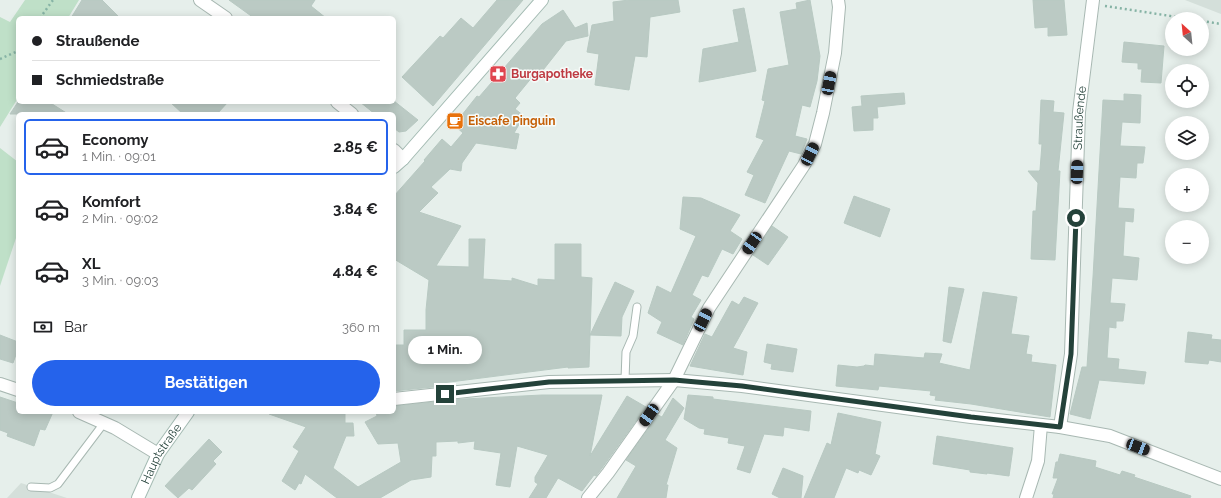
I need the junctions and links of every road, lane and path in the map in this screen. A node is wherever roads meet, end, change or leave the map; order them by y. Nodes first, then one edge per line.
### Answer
1 (53, 0) edge
2 (200, 0) edge
3 (542, 0) edge
4 (838, 0) edge
5 (1092, 2) edge
6 (1165, 15) edge
7 (41, 16) edge
8 (223, 16) edge
9 (1209, 22) edge
10 (1221, 24) edge
11 (16, 51) edge
12 (0, 59) edge
13 (340, 104) edge
14 (350, 112) edge
15 (397, 158) edge
16 (637, 307) dead end
17 (625, 380) junction
18 (674, 380) junction
19 (0, 384) edge
20 (16, 389) edge
21 (396, 399) edge
22 (84, 414) edge
23 (187, 414) edge
24 (104, 423) junction
25 (1041, 425) junction
26 (1060, 427) junction
27 (158, 454) junction
28 (1221, 479) edge
29 (31, 487) dead end
30 (138, 498) edge
31 (588, 498) edge
32 (1026, 498) edge

1 - 7 path
2 - 8 street
3 - 15 street
4 - 18 street
5 - 6 path
5 - 26 street, Straußende
9 - 10 path
11 - 12 path
13 - 14 street
16 - 17 lane
17 - 18 street
17 - 21 street
18 - 25 street
18 - 31 street
19 - 20 street
22 - 24 street
23 - 27 street, Hauptstraße
24 - 27 street
24 - 29 lane
25 - 26 street
25 - 32 street
26 - 28 street
27 - 30 street, Hauptstraße

